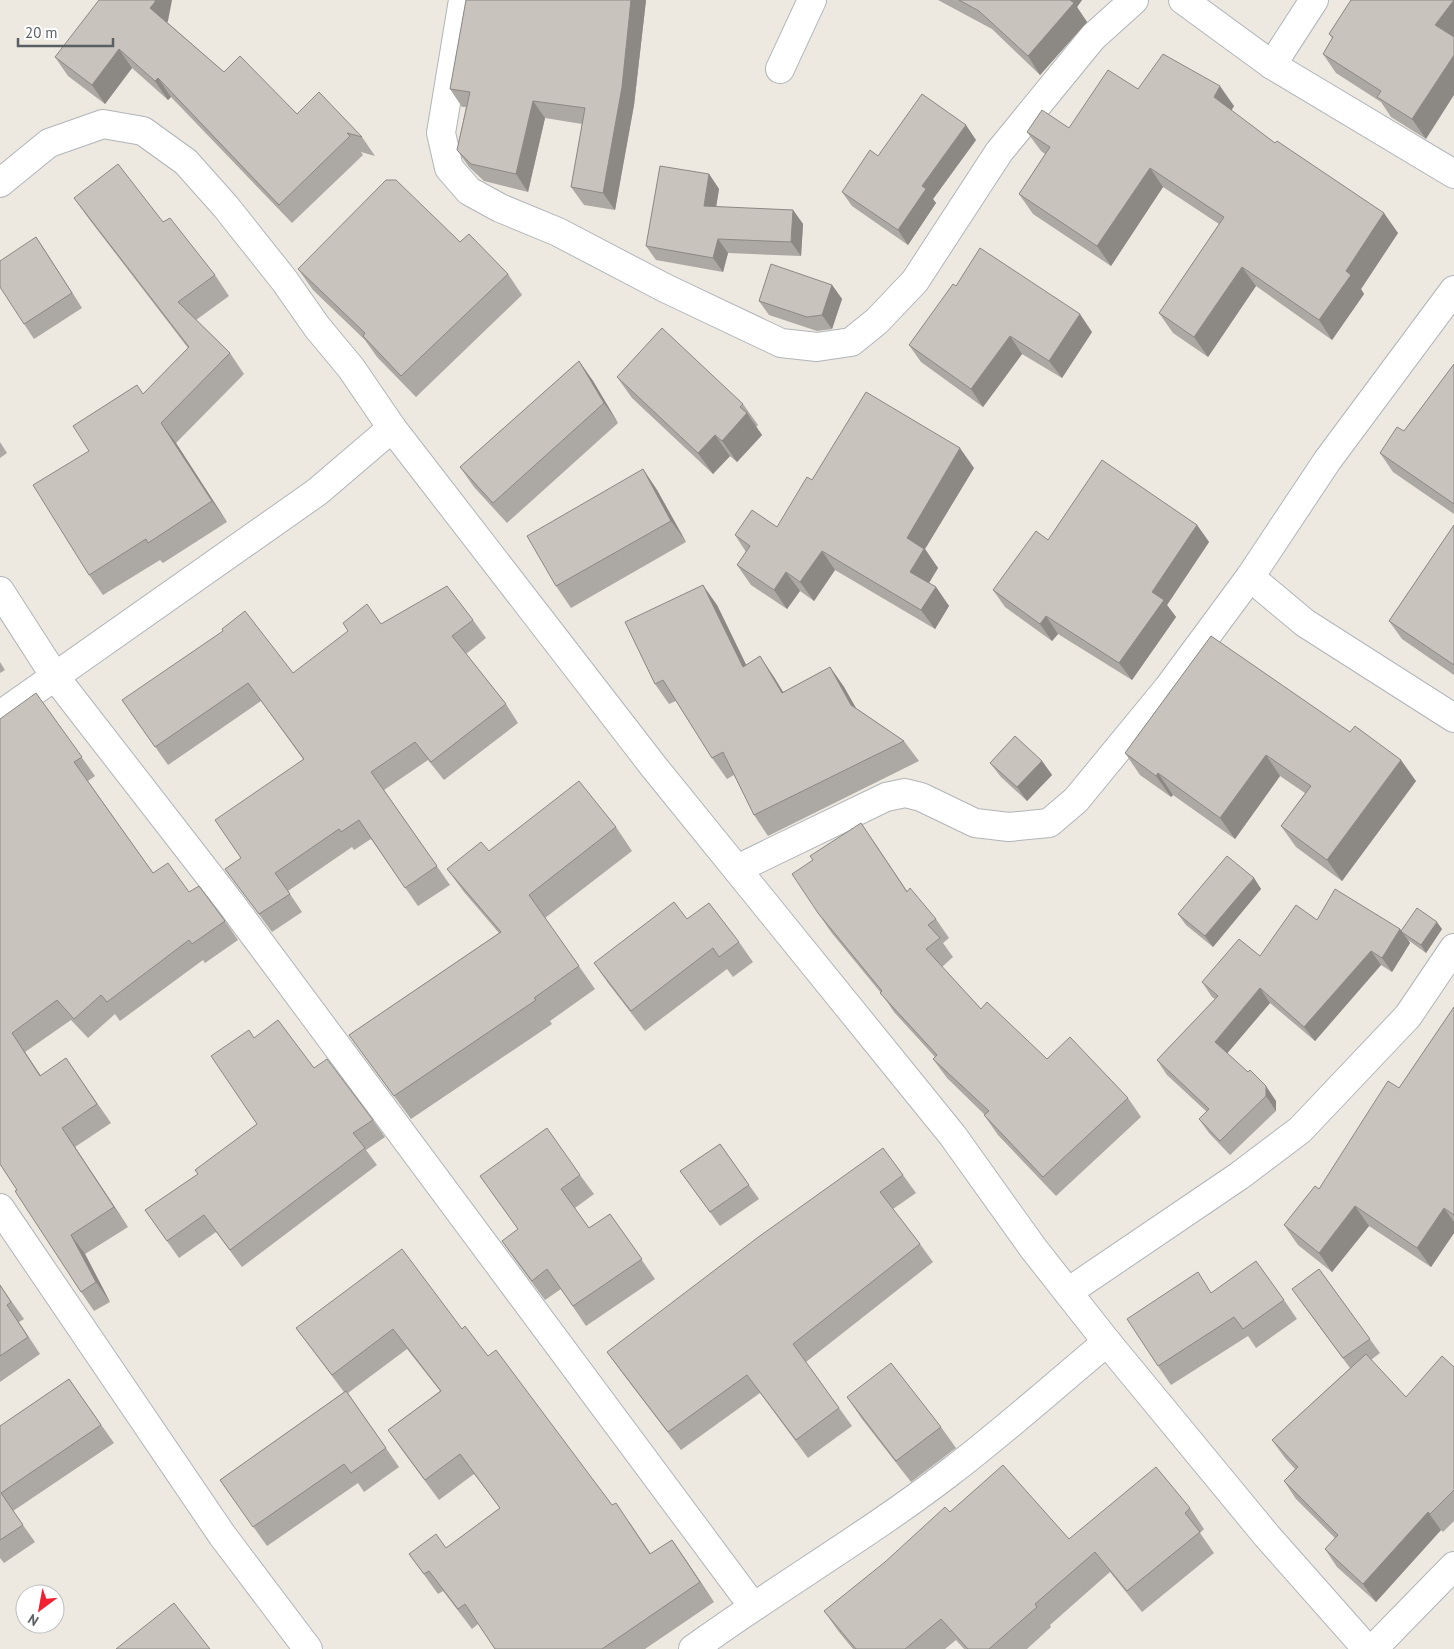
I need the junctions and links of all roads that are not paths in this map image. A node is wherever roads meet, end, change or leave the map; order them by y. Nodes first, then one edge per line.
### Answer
1 (463, 0) edge
2 (812, 0) edge
3 (1134, 0) edge
4 (1183, 0) edge
5 (1314, 0) edge
6 (1272, 65) junction
7 (780, 69) dead end
8 (1454, 174) edge
9 (0, 183) edge
10 (1454, 290) edge
11 (392, 428) junction
12 (1250, 578) junction
13 (0, 591) edge
14 (56, 678) junction
15 (0, 715) edge
16 (1454, 718) edge
17 (737, 869) junction
18 (1454, 948) edge
19 (0, 1208) edge
20 (1068, 1292) junction
21 (1107, 1342) junction
22 (1454, 1566) edge
23 (752, 1605) junction
24 (308, 1649) edge
25 (693, 1649) edge
26 (1367, 1649) edge
27 (1373, 1649) edge

1 - 3 street
2 - 7 street
4 - 6 street
5 - 6 street
6 - 8 street
9 - 11 street
10 - 12 street
11 - 14 street
11 - 17 street
12 - 16 street
12 - 17 street
13 - 14 street
14 - 15 street
14 - 23 street
17 - 20 street
18 - 20 street
19 - 24 street
20 - 21 street
21 - 23 street
21 - 26 street
22 - 27 street
23 - 25 street

